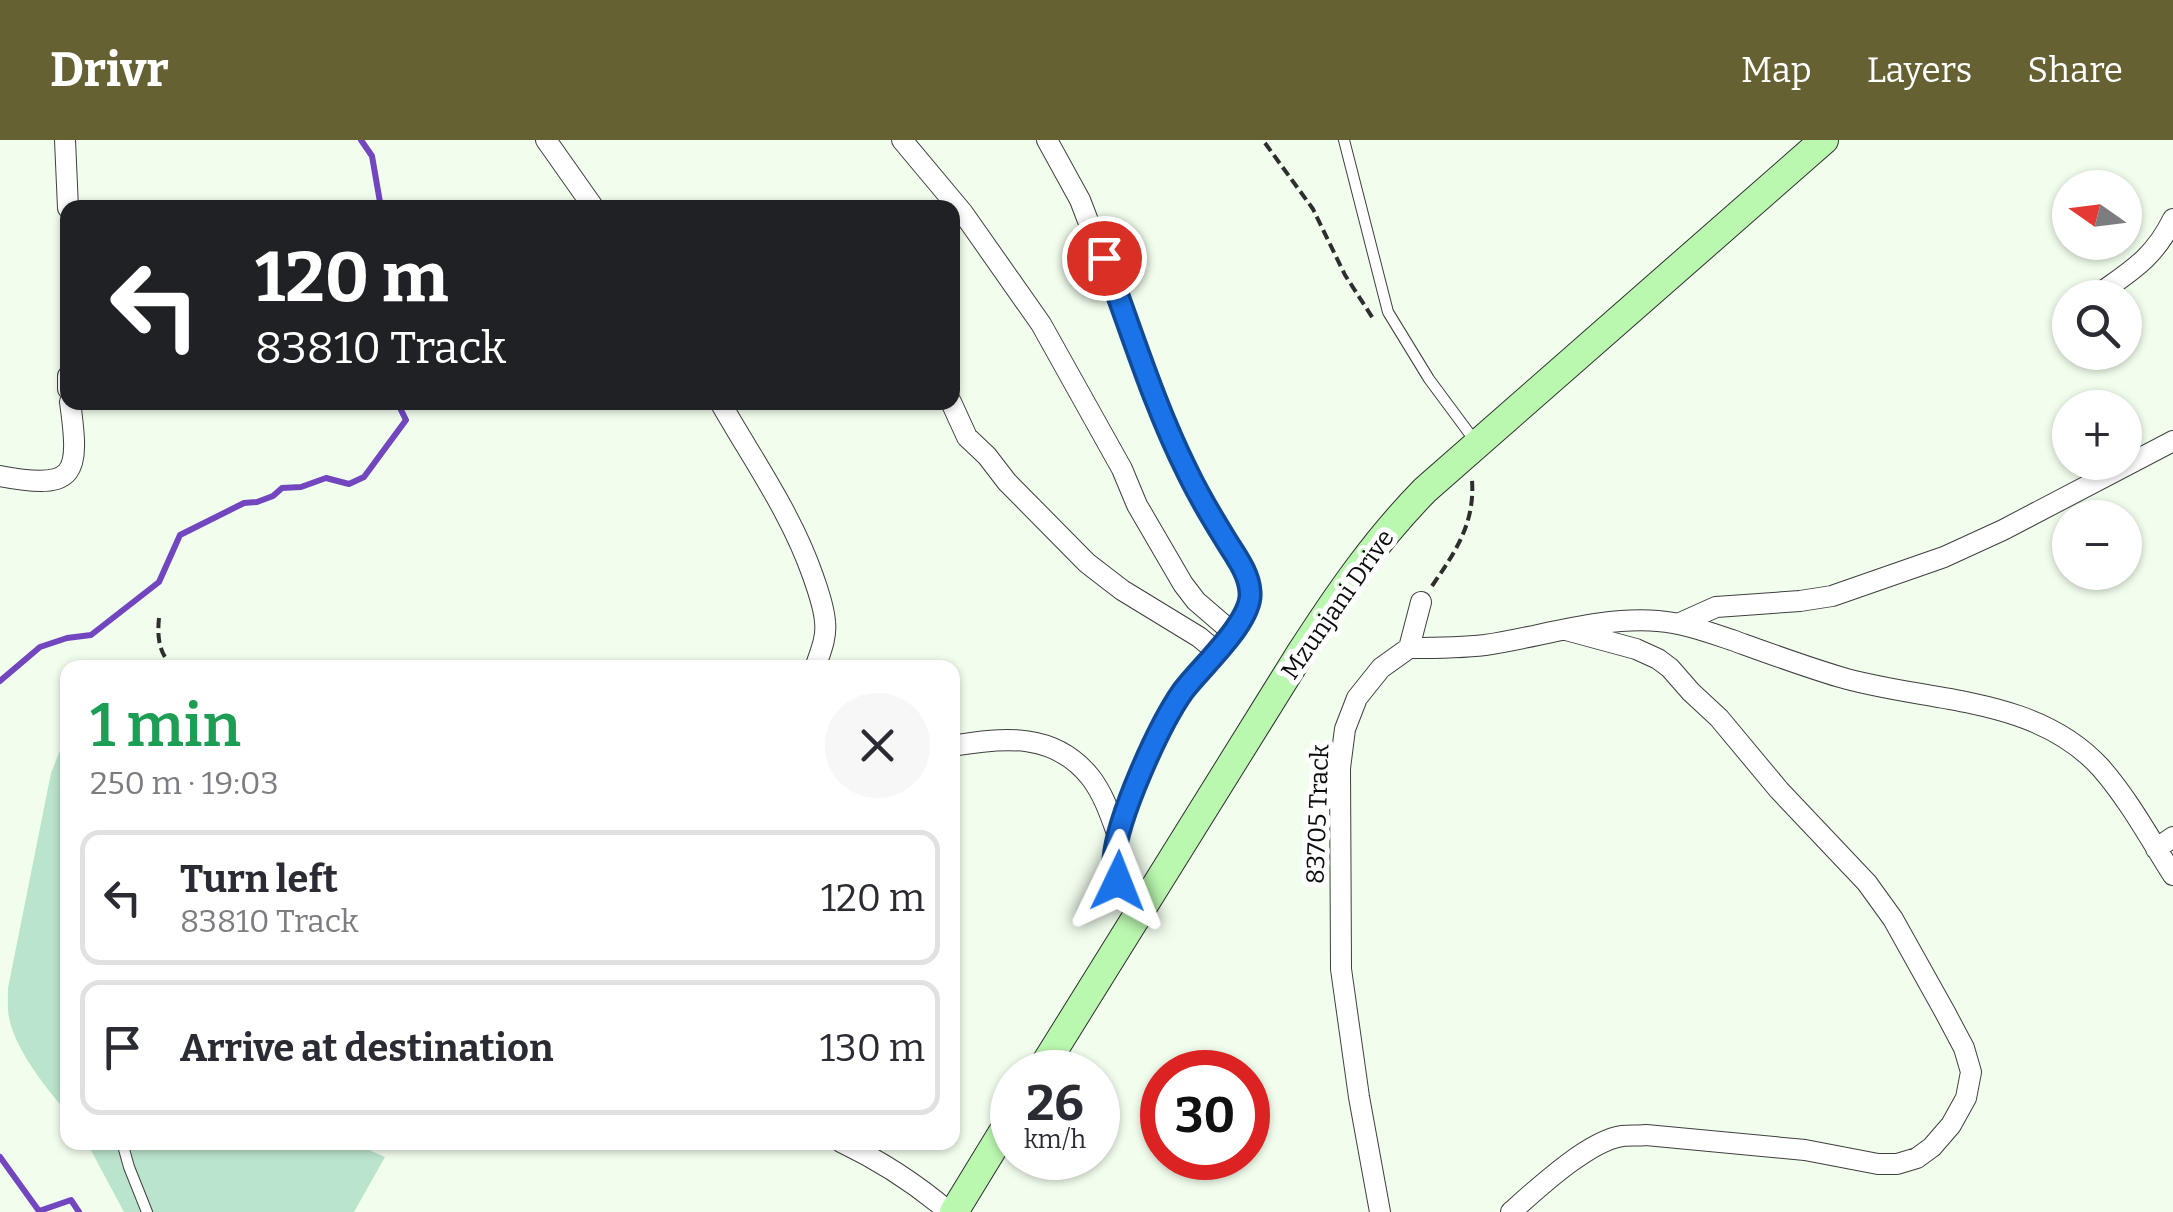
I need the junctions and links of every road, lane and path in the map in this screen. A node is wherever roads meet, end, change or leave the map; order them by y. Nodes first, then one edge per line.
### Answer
1 (65, 140) edge
2 (546, 140) edge
3 (902, 140) edge
4 (1047, 140) edge
5 (1344, 140) edge
6 (1824, 140) edge
7 (1265, 144) dead end
8 (68, 200) edge
9 (588, 200) edge
10 (953, 200) edge
11 (960, 208) edge
12 (2173, 219) edge
13 (2118, 280) edge
14 (1380, 330) dead end
15 (71, 410) edge
16 (725, 410) edge
17 (955, 410) edge
18 (2173, 441) edge
19 (1471, 450) junction
20 (0, 476) edge
21 (1421, 602) joint
22 (159, 618) dead end
23 (1678, 624) junction
24 (1566, 630) junction
25 (1232, 632) junction
26 (1409, 648) junction
27 (1216, 651) junction
28 (166, 660) edge
29 (818, 660) edge
30 (960, 745) edge
31 (1118, 836) junction
32 (2165, 843) edge
33 (2173, 876) edge
34 (1143, 908) junction
35 (1054, 1050) edge
36 (124, 1150) edge
37 (858, 1150) edge
38 (990, 1151) edge
39 (147, 1212) edge
40 (951, 1212) edge
41 (1380, 1212) edge
42 (1511, 1212) edge

1 - 8 street
2 - 9 street
3 - 10 street
4 - 25 street
5 - 19 lane
6 - 19 main road, Mzunjani Drive
7 - 14 path
11 - 25 street
12 - 13 street
15 - 20 street
16 - 29 street
17 - 27 street
18 - 23 street
19 - 21 path
19 - 34 main road, Mzunjani Drive
21 - 26 street
22 - 28 path
23 - 24 street
23 - 32 street
24 - 26 street
24 - 42 street
25 - 27 street
26 - 41 street, 83705 Track
27 - 31 street
30 - 31 street
31 - 34 street
32 - 33 street
34 - 35 main road, Mzunjani Drive
36 - 39 lane
37 - 40 street
38 - 40 main road

